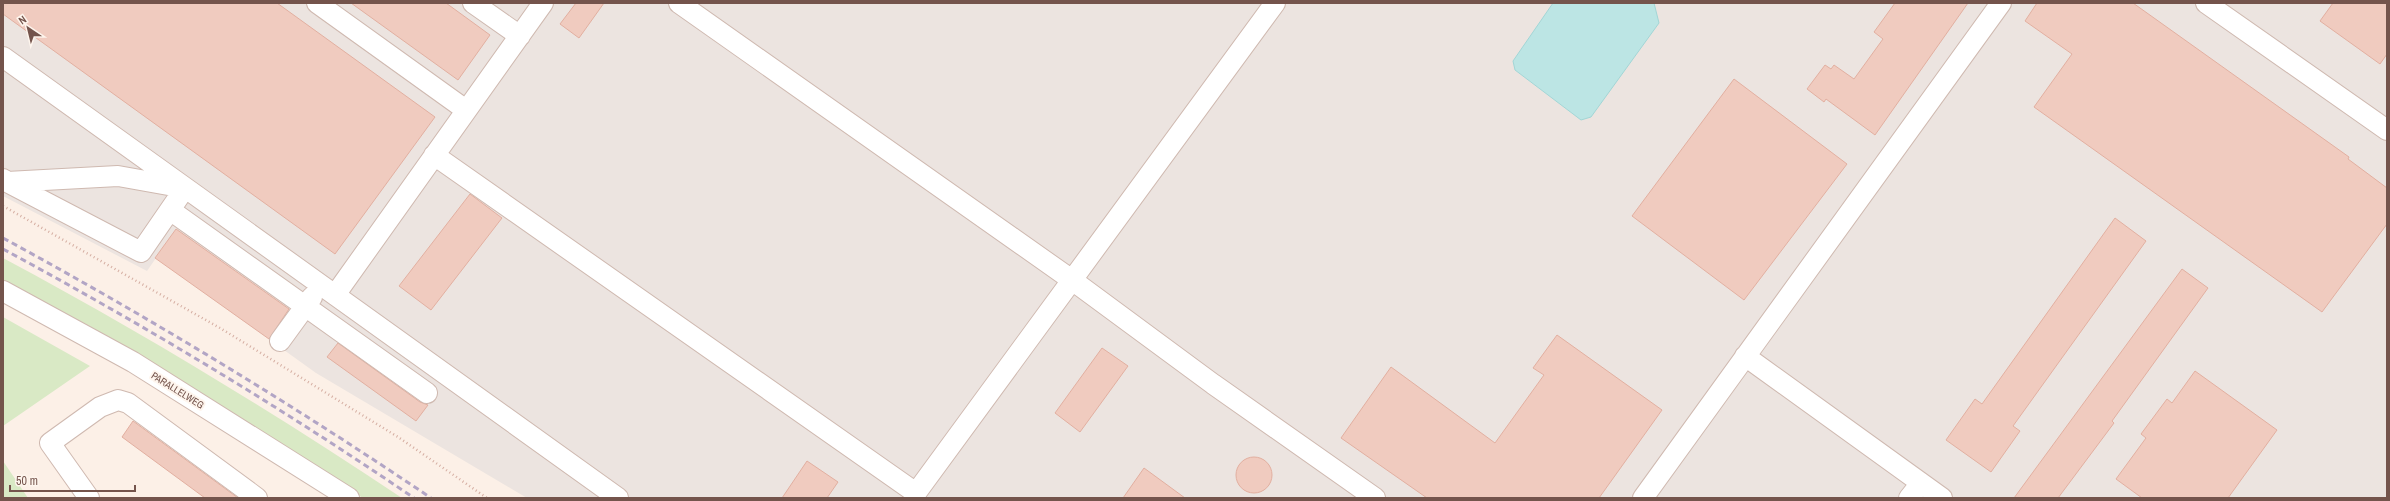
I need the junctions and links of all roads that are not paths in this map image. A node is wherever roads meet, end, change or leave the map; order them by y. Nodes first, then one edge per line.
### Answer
1 (317, 3) edge
2 (474, 3) edge
3 (543, 3) edge
4 (679, 3) edge
5 (2001, 3) edge
6 (2206, 3) edge
7 (1266, 6) edge
8 (520, 36) junction
9 (5, 63) edge
10 (466, 110) junction
11 (2387, 130) edge
12 (434, 155) junction
13 (5, 180) edge
14 (185, 188) junction
15 (170, 210) junction
16 (1072, 280) junction
17 (328, 290) junction
18 (3, 291) edge
19 (305, 307) junction
20 (280, 341) dead end
21 (1745, 356) junction
22 (426, 393) dead end
23 (1915, 490) edge
24 (245, 494) edge
25 (89, 498) edge
26 (349, 498) edge
27 (618, 498) edge
28 (1375, 498) edge
29 (1643, 498) edge
30 (1942, 498) edge

1 - 10 street
2 - 8 street
3 - 8 street
4 - 16 street
5 - 21 street
6 - 11 street
7 - 16 street
8 - 10 street
9 - 14 street
10 - 12 street
12 - 16 street
12 - 17 street
13 - 14 street
13 - 15 street
14 - 15 street
14 - 17 street
15 - 19 street
16 - 28 street
17 - 19 street
17 - 27 street
18 - 26 street, PARALLELWEG
19 - 20 street
19 - 22 street
21 - 23 street
21 - 29 street
23 - 30 street
24 - 25 street

